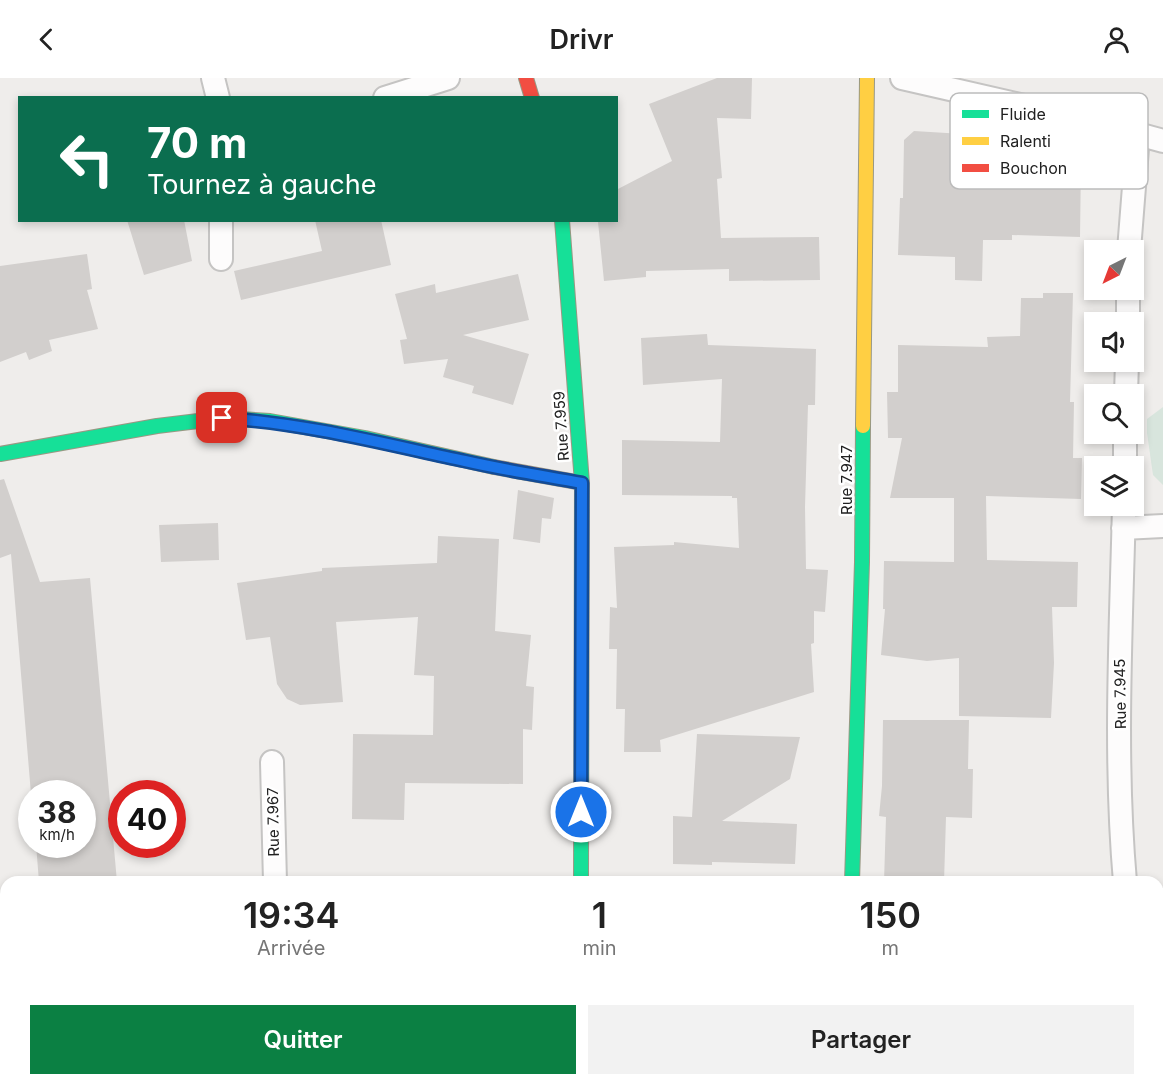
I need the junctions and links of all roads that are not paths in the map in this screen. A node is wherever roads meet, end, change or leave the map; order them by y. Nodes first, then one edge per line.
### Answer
1 (213, 78) edge
2 (448, 78) edge
3 (526, 78) edge
4 (867, 78) edge
5 (902, 78) edge
6 (967, 93) edge
7 (218, 96) edge
8 (391, 96) edge
9 (531, 96) edge
10 (1148, 138) edge
11 (1163, 141) edge
12 (1134, 189) edge
13 (221, 222) edge
14 (562, 222) edge
15 (1130, 240) edge
16 (221, 259) dead end
17 (0, 454) edge
18 (582, 483) junction
19 (1124, 516) edge
20 (1163, 526) edge
21 (1123, 528) junction
22 (272, 762) dead end
23 (275, 876) edge
24 (581, 876) edge
25 (852, 876) edge
26 (1125, 876) edge

1 - 7 street
2 - 8 street
3 - 9 street
4 - 25 street, Rue 7.947
5 - 6 street
10 - 11 street
12 - 15 street
13 - 16 street
14 - 18 street, Rue 7.959
17 - 18 street
18 - 24 street, Rue 7.959
19 - 21 street, Rue 7.945
20 - 21 street
21 - 26 street, Rue 7.945
22 - 23 street, Rue 7.967

